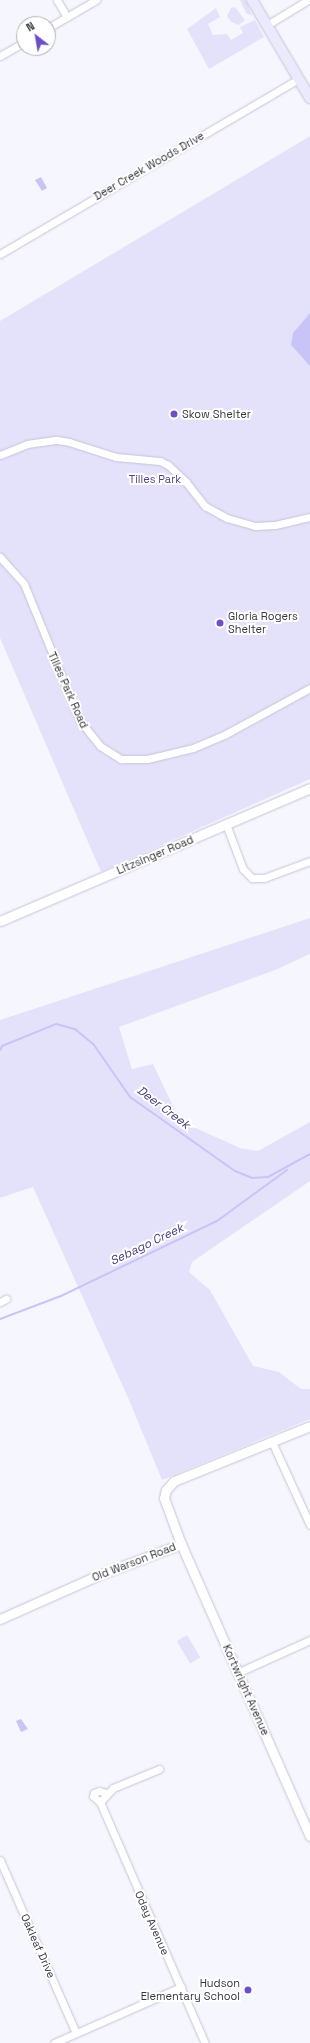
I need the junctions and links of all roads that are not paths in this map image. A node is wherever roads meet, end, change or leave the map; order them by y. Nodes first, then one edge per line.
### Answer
1 (57, 0) edge
2 (96, 0) edge
3 (252, 0) edge
4 (309, 0) edge
5 (67, 18) junction
6 (56, 24) edge
7 (267, 26) junction
8 (16, 47) edge
9 (0, 56) edge
10 (298, 79) junction
11 (310, 98) edge
12 (0, 254) edge
13 (0, 455) edge
14 (310, 517) edge
15 (0, 557) edge
16 (310, 688) edge
17 (310, 788) edge
18 (226, 824) junction
19 (310, 861) edge
20 (0, 921) edge
21 (310, 1426) edge
22 (272, 1442) junction
23 (310, 1525) edge
24 (181, 1544) junction
25 (0, 1619) edge
26 (310, 1640) edge
27 (239, 1672) junction
28 (159, 1769) dead end
29 (310, 1836) edge
30 (0, 1860) edge
31 (181, 1987) junction
32 (76, 2033) junction
33 (54, 2043) edge
34 (205, 2043) edge

1 - 5 street
2 - 5 street
3 - 7 main road
4 - 7 street
5 - 6 street
7 - 10 main road
8 - 9 street
10 - 11 main road
10 - 12 street, Deer Creek Woods Drive
13 - 14 street
15 - 16 street, Tilles Park Road
17 - 18 street, Litzsinger Road
18 - 19 street
18 - 20 street, Litzsinger Road
21 - 22 street, Old Warson Road
22 - 23 street
22 - 24 street, Old Warson Road
24 - 25 street, Old Warson Road
24 - 27 street, Kortwright Avenue
26 - 27 street
27 - 29 street, Kortwright Avenue
28 - 31 street, Oday Avenue
30 - 32 street, Oakleaf Drive
31 - 32 street
31 - 34 street, Oday Avenue
32 - 33 street

